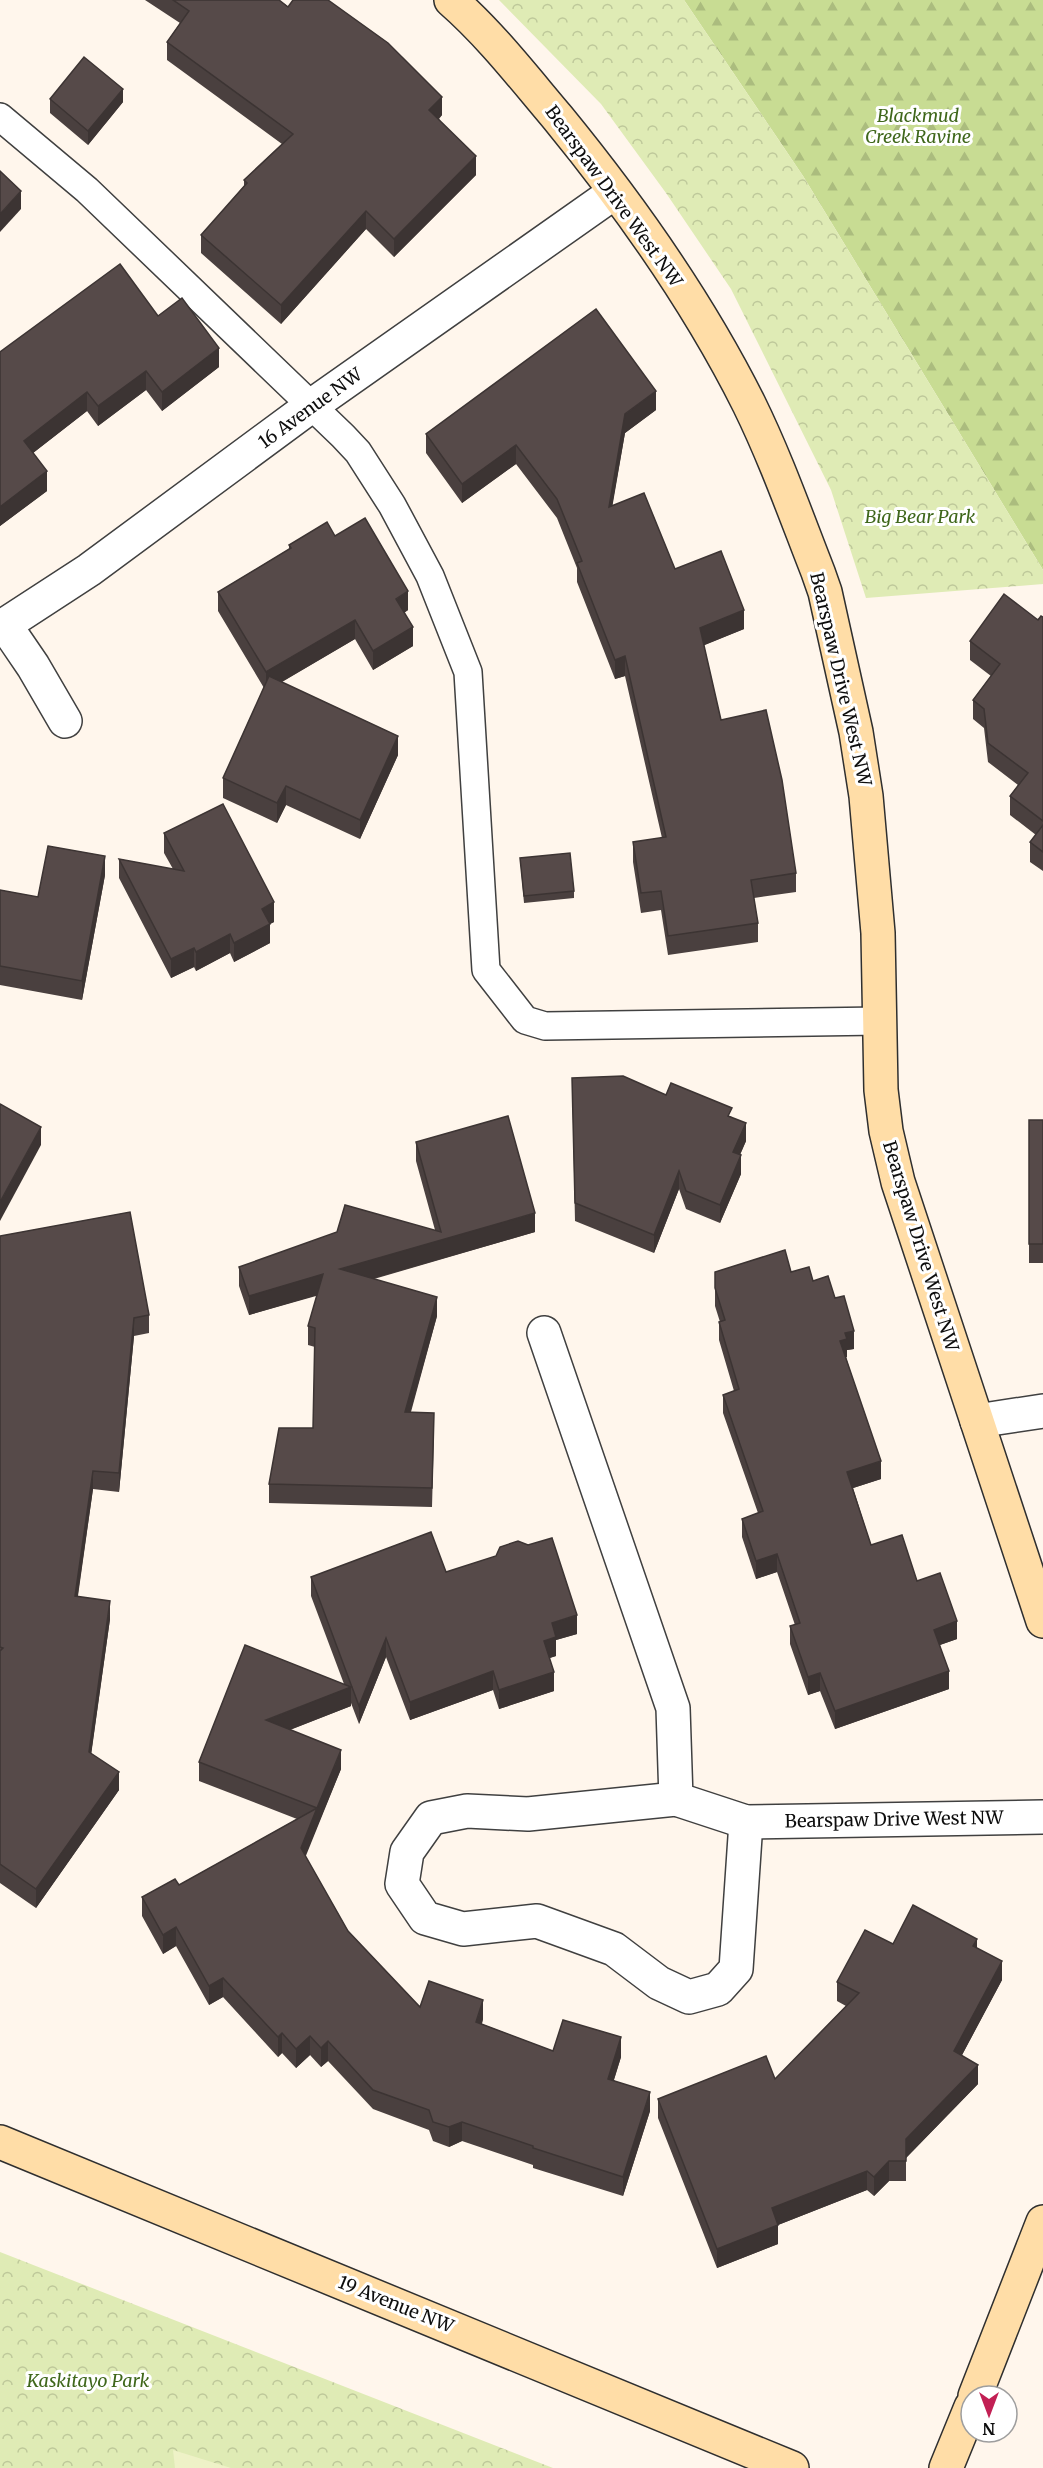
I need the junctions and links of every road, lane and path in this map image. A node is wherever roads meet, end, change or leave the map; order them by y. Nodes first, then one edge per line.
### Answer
1 (452, 0) edge
2 (0, 117) edge
3 (615, 192) junction
4 (311, 406) junction
5 (2, 626) edge
6 (64, 722) dead end
7 (880, 1021) junction
8 (544, 1333) dead end
9 (1043, 1411) edge
10 (977, 1421) junction
11 (1043, 1621) edge
12 (676, 1799) junction
13 (1043, 1817) edge
14 (746, 1822) junction
15 (0, 2142) edge
16 (1043, 2222) edge
17 (980, 2384) edge
18 (959, 2436) edge
19 (792, 2468) edge
20 (946, 2468) edge

1 - 3 street, Bearspaw Drive West NW
2 - 4 lane
3 - 4 street, 16 Avenue NW
3 - 7 street, Bearspaw Drive West NW
4 - 5 street, 16 Avenue NW
4 - 7 lane
5 - 6 street, 16 Avenue NW
7 - 10 street, Bearspaw Drive West NW
8 - 12 street
9 - 10 street
10 - 11 street, Bearspaw Drive West NW
12 - 14 street, Bearspaw Drive West NW
12 - 14 street, Bearspaw Drive West NW
13 - 14 street, Bearspaw Drive West NW
15 - 19 street, 19 Avenue NW
16 - 17 street
18 - 20 street

